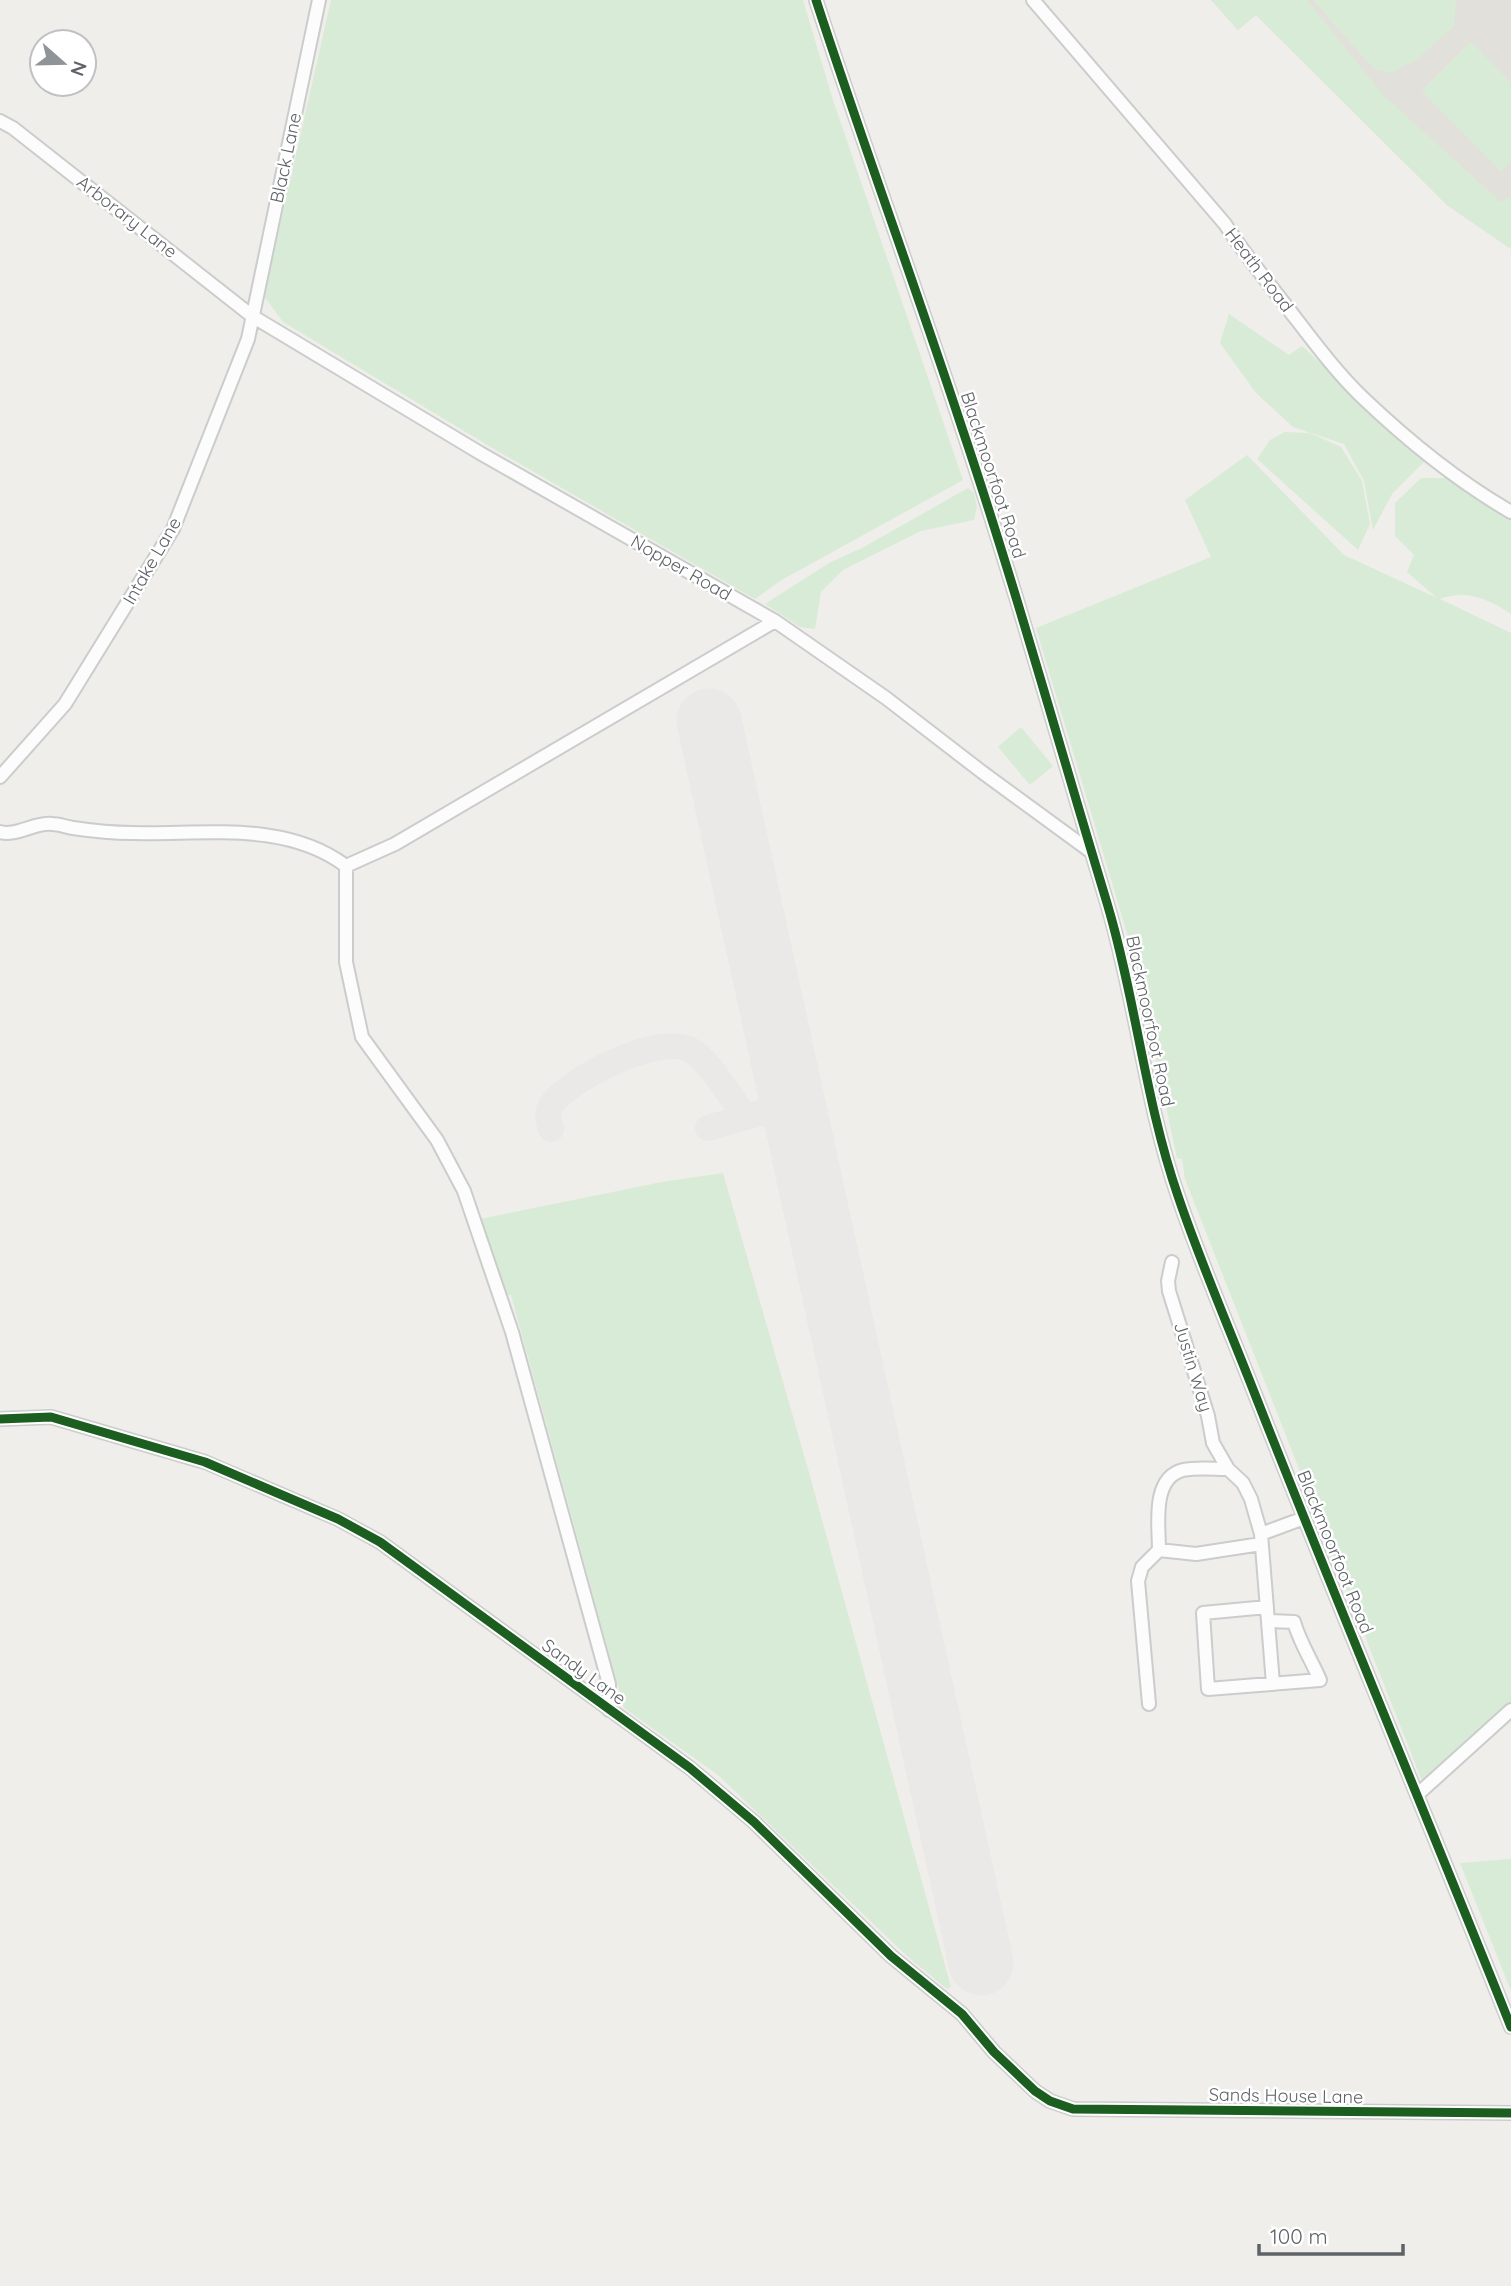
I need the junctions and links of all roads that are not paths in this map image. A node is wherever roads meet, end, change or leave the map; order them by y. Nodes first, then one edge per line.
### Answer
1 (319, 0) edge
2 (816, 0) edge
3 (1033, 0) edge
4 (0, 121) edge
5 (252, 316) junction
6 (1511, 512) edge
7 (775, 621) junction
8 (0, 777) edge
9 (0, 832) edge
10 (1090, 851) junction
11 (346, 866) junction
12 (1172, 1262) dead end
13 (0, 1419) edge
14 (1228, 1469) junction
15 (1304, 1518) junction
16 (1261, 1539) junction
17 (1159, 1550) junction
18 (1267, 1614) junction
19 (1273, 1684) junction
20 (1149, 1704) dead end
21 (609, 1710) junction
22 (1511, 1710) edge
23 (1418, 1794) junction
24 (1511, 2027) edge
25 (1061, 2106) joint
26 (1511, 2113) edge

1 - 5 street, Black Lane
2 - 10 street, Blackmoorfoot Road
3 - 6 street, Heath Road
4 - 5 street, Arborary Lane
5 - 7 street, Nopper Road
5 - 8 street, Intake Lane
7 - 10 street, Nopper Road
7 - 11 street
9 - 11 street
10 - 15 street, Blackmoorfoot Road
11 - 21 street
12 - 14 street, Justin Way
13 - 21 street, Sandy Lane
14 - 16 street
14 - 17 street
15 - 16 street
15 - 23 street, Blackmoorfoot Road
16 - 17 street
16 - 18 street
17 - 20 street
18 - 19 street
18 - 19 street
18 - 19 street
21 - 25 street, Sandy Lane
22 - 23 street
23 - 24 street, Blackmoorfoot Road
25 - 26 street, Sands House Lane

